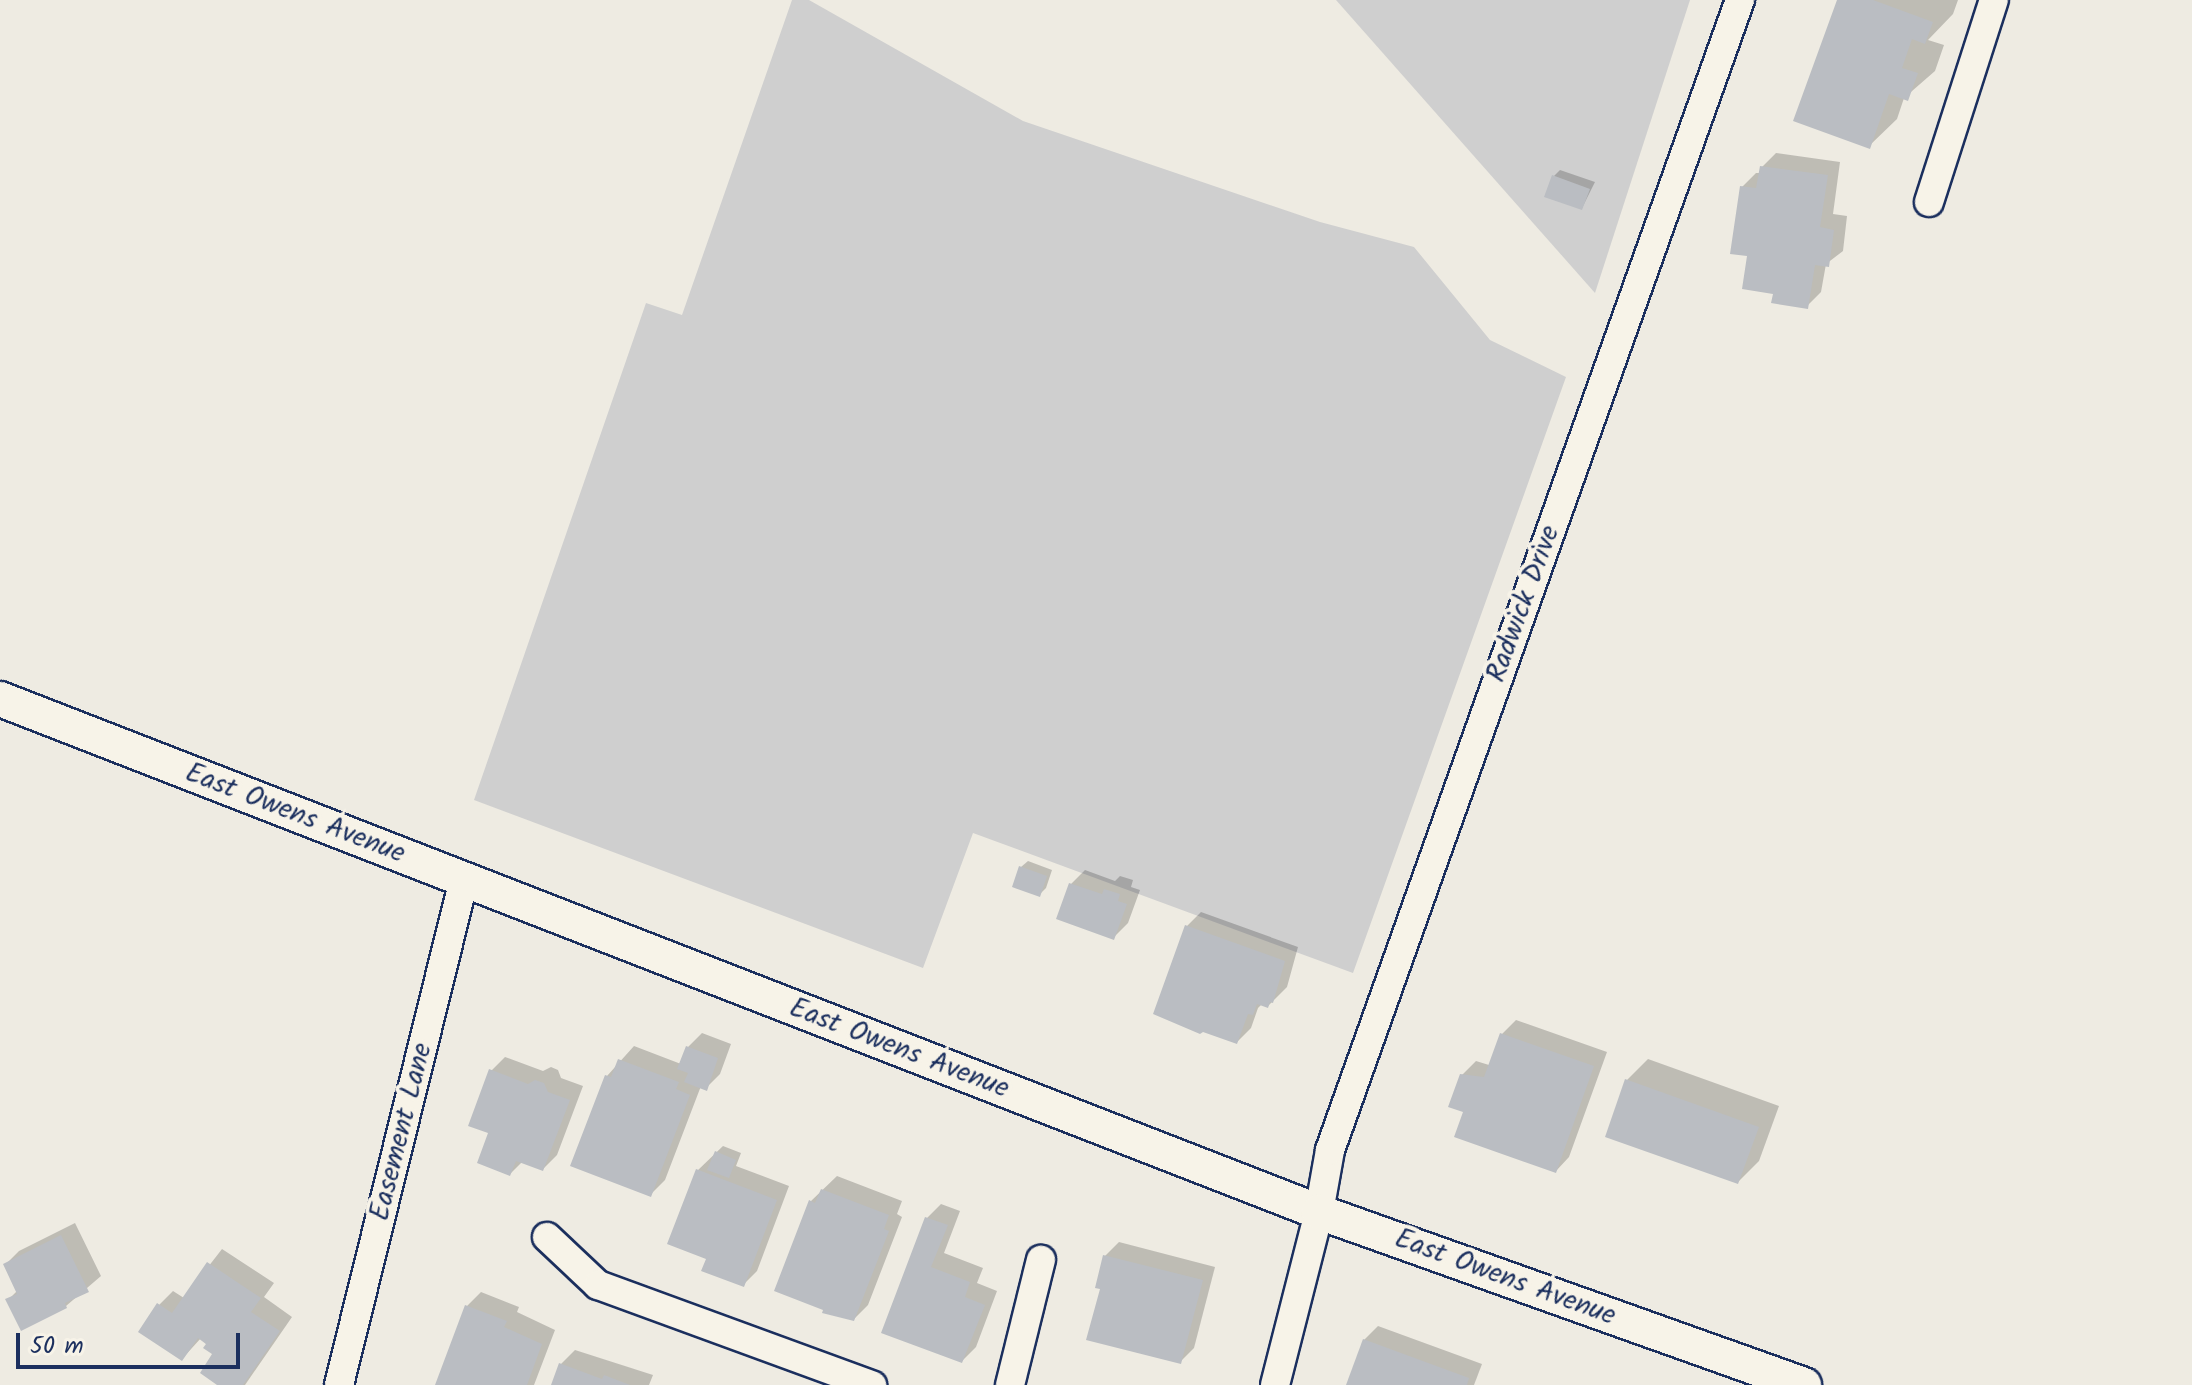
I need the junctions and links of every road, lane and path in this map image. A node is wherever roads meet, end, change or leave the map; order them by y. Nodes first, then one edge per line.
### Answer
1 (1740, 0) edge
2 (1989, 1) edge
3 (1929, 202) dead end
4 (0, 699) edge
5 (464, 879) junction
6 (1319, 1212) junction
7 (547, 1237) dead end
8 (1041, 1260) dead end
9 (339, 1385) edge
10 (872, 1385) edge
11 (1010, 1385) edge
12 (1275, 1385) edge
13 (1804, 1385) edge

1 - 6 street, Radwick Drive
2 - 3 street
4 - 5 street, East Owens Avenue
5 - 6 street, East Owens Avenue
5 - 9 street, Easement Lane
6 - 12 street, Radwick Drive
6 - 13 street, East Owens Avenue
7 - 10 street
8 - 11 street

